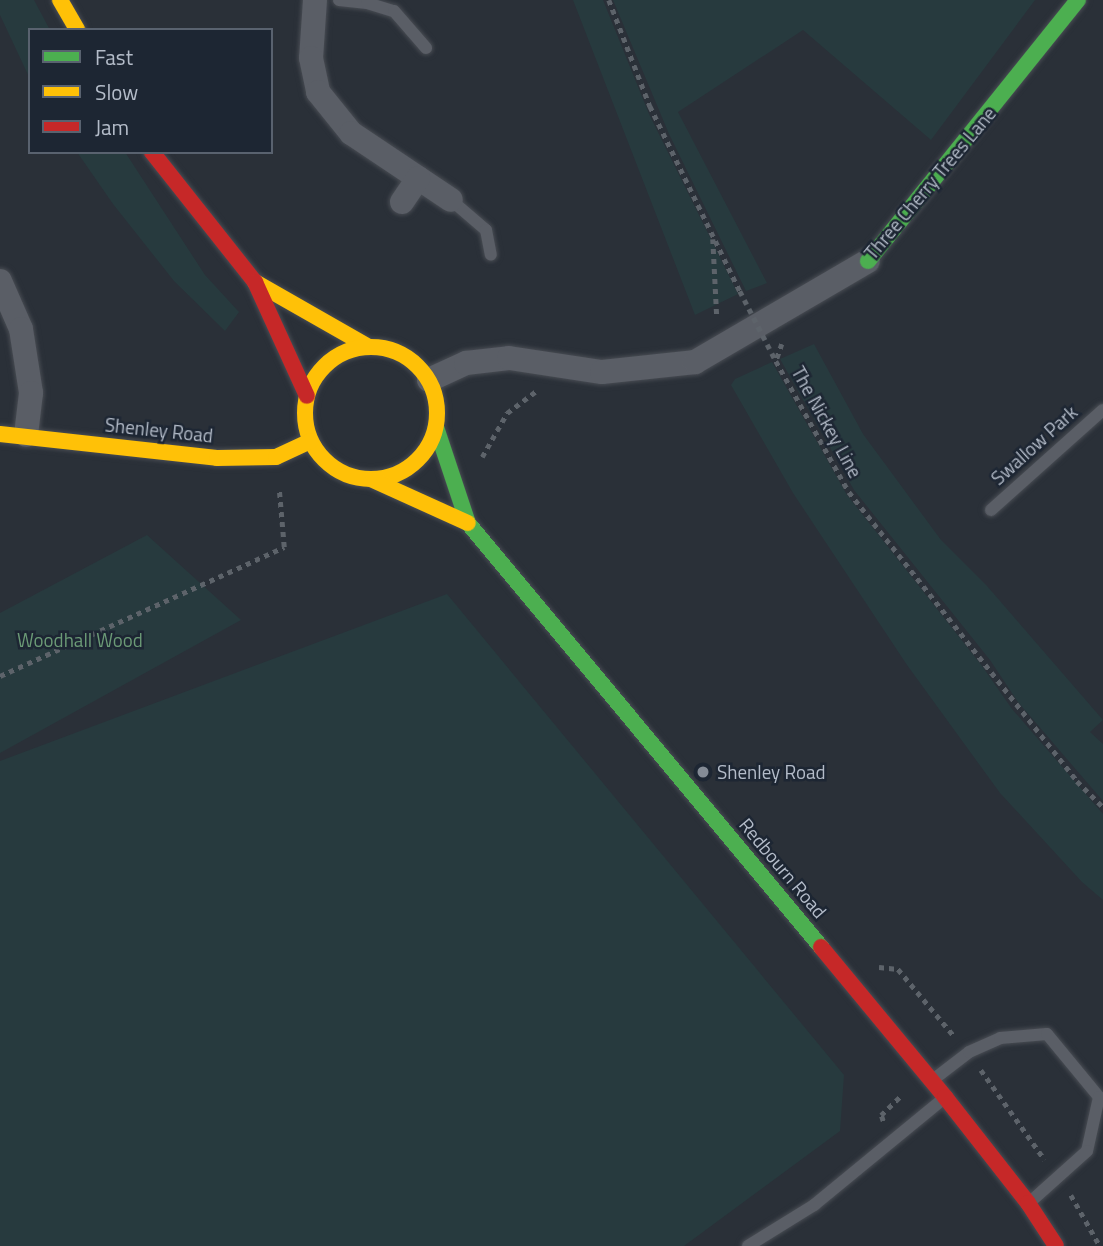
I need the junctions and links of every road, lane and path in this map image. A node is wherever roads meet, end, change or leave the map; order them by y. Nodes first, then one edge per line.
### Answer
1 (60, 0) edge
2 (315, 0) edge
3 (340, 0) edge
4 (609, 0) edge
5 (1079, 0) edge
6 (76, 28) edge
7 (426, 48) dead end
8 (154, 154) edge
9 (418, 178) junction
10 (451, 200) joint
11 (402, 202) dead end
12 (712, 235) junction
13 (491, 255) dead end
14 (868, 261) joint
15 (0, 281) edge
16 (255, 282) junction
17 (369, 347) junction
18 (718, 348) junction
19 (574, 368) junction
20 (429, 380) junction
21 (307, 396) junction
22 (1103, 410) edge
23 (436, 428) junction
24 (0, 434) edge
25 (26, 435) junction
26 (311, 441) junction
27 (276, 457) junction
28 (480, 460) dead end
29 (373, 480) junction
30 (991, 510) dead end
31 (468, 523) junction
32 (0, 676) edge
33 (1103, 807) edge
34 (876, 966) dead end
35 (946, 1028) dead end
36 (931, 1081) junction
37 (990, 1082) dead end
38 (945, 1097) junction
39 (1043, 1156) dead end
40 (1028, 1203) junction
41 (1078, 1205) dead end
42 (748, 1246) edge
43 (1056, 1246) edge
44 (1100, 1246) edge

1 - 6 main road
2 - 9 street
3 - 7 lane
4 - 12 path, The Nickey Line
5 - 14 main road, Three Cherry Trees Lane
8 - 16 main road
9 - 10 street
9 - 11 street
10 - 13 lane
12 - 18 path
12 - 33 path, The Nickey Line, bridge
14 - 18 street, Three Cherry Trees Lane
15 - 25 street
16 - 17 main road
16 - 21 main road
17 - 20 main road
17 - 21 main road
18 - 19 street, Three Cherry Trees Lane
19 - 20 street, Three Cherry Trees Lane
19 - 28 path
20 - 23 main road
21 - 26 main road
22 - 30 lane, Swallow Park
23 - 29 main road
23 - 31 main road, Redbourn Road
24 - 25 main road, Shenley Road
25 - 27 main road, Shenley Road
26 - 27 main road, Shenley Road
26 - 29 main road
27 - 32 path
29 - 31 main road, Redbourn Road
31 - 36 main road, Redbourn Road
34 - 35 path
36 - 38 main road, Redbourn Road
36 - 40 lane
37 - 39 path
38 - 40 main road, Redbourn Road
38 - 42 lane
40 - 43 main road, Redbourn Road
41 - 44 path

